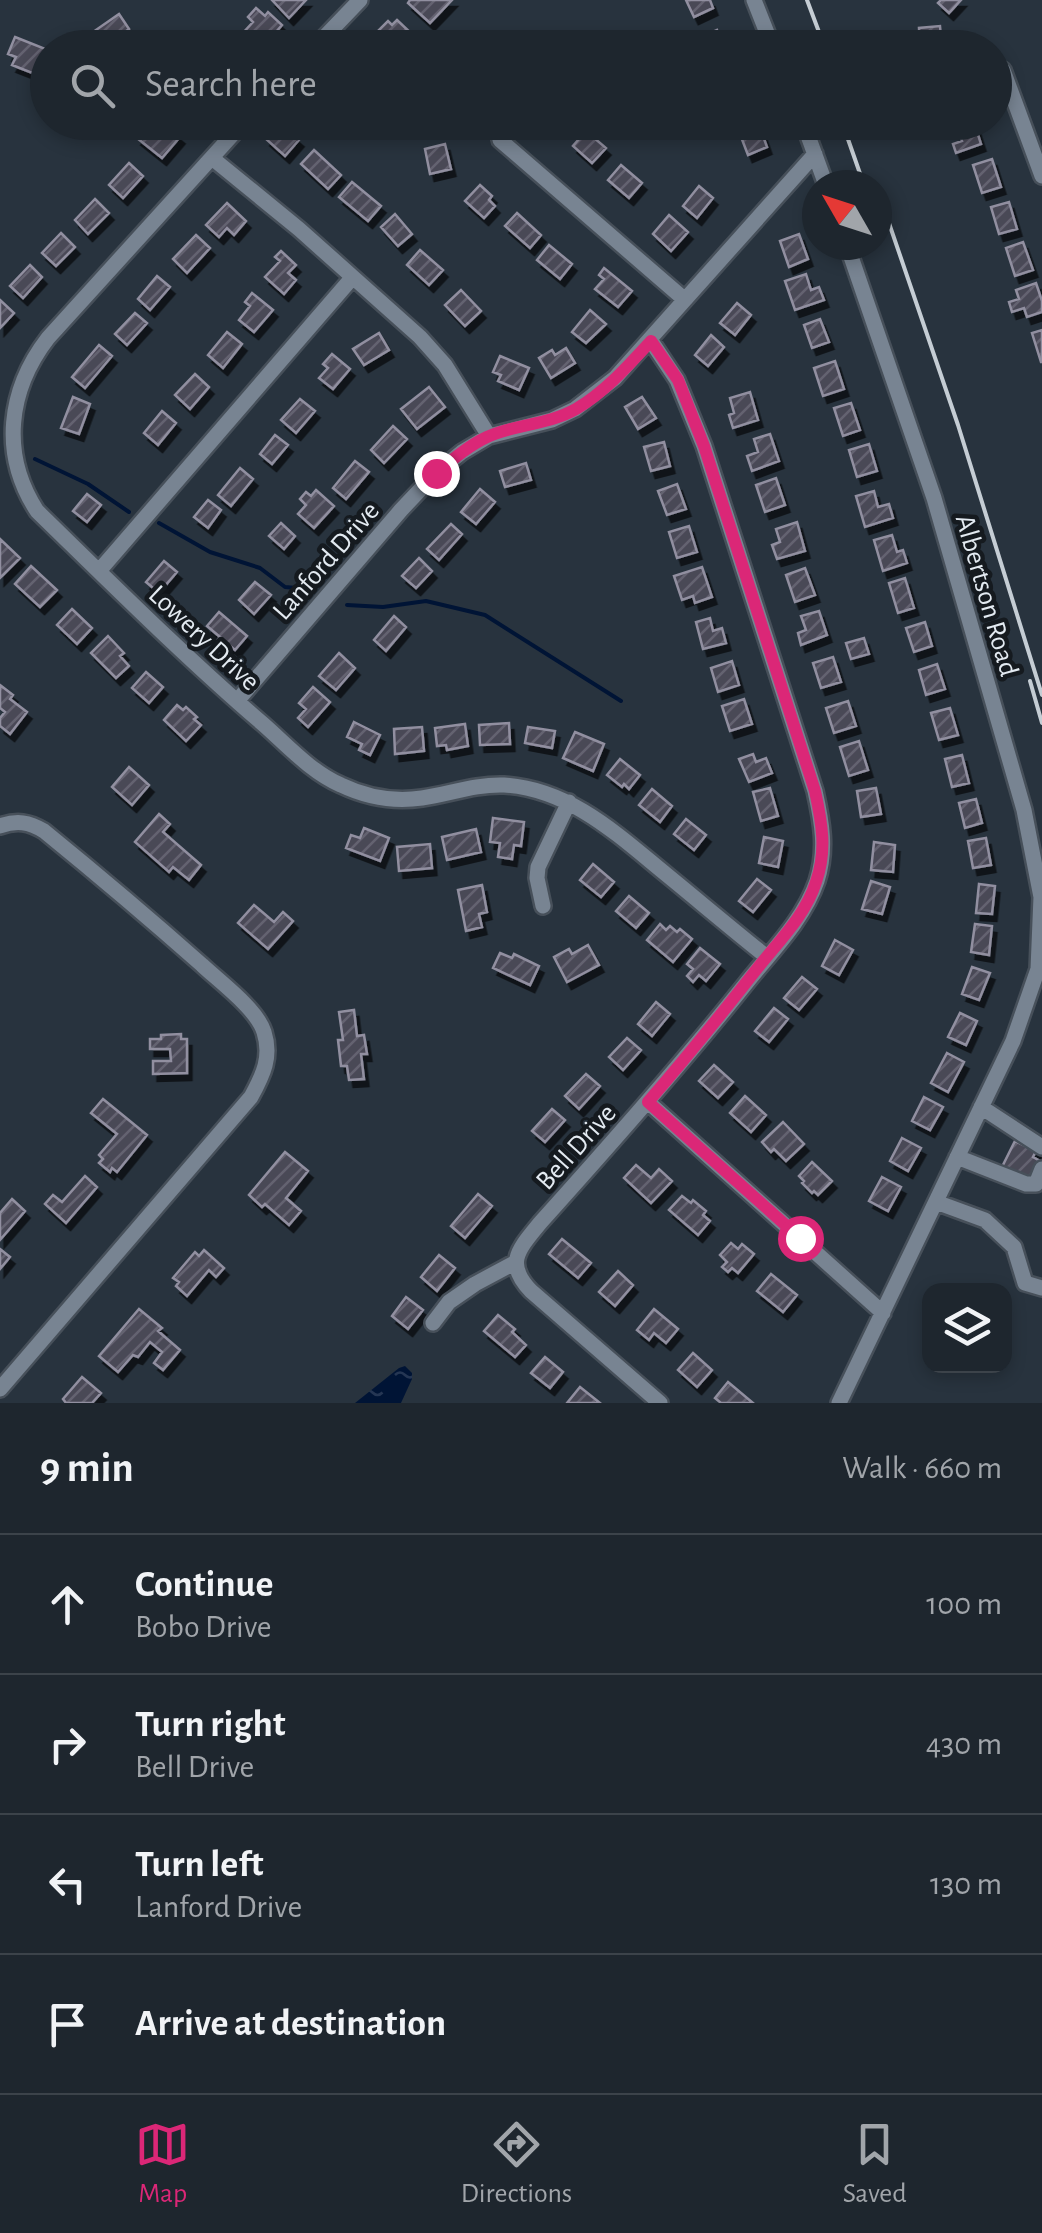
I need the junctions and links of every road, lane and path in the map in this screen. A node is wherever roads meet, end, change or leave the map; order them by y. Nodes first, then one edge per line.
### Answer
1 (360, 0) edge
2 (754, 0) edge
3 (331, 30) edge
4 (766, 30) edge
5 (1012, 94) edge
6 (228, 140) edge
7 (500, 140) dead end
8 (810, 140) edge
9 (815, 154) junction
10 (212, 158) junction
11 (821, 170) edge
12 (1042, 176) edge
13 (851, 260) edge
14 (352, 278) junction
15 (684, 299) junction
16 (651, 341) junction
17 (489, 436) junction
18 (99, 571) junction
19 (236, 701) junction
20 (569, 802) junction
21 (0, 826) edge
22 (543, 906) dead end
23 (767, 957) junction
24 (648, 1102) junction
25 (981, 1107) junction
26 (1042, 1147) edge
27 (957, 1157) junction
28 (1042, 1169) edge
29 (936, 1202) junction
30 (516, 1262) junction
31 (1042, 1288) edge
32 (883, 1312) junction
33 (434, 1323) dead end
34 (0, 1389) edge
35 (660, 1403) edge
36 (839, 1403) edge

1 - 3 street
2 - 4 street
5 - 12 street
6 - 10 street, Lowery Drive
7 - 15 street
8 - 9 street
9 - 11 street
9 - 15 street, Lanford Drive
10 - 14 street
10 - 18 street, Lowery Drive
13 - 25 street, Albertson Road
14 - 17 street
14 - 18 street
15 - 16 street, Lanford Drive
16 - 17 street, Lanford Drive
16 - 23 street, Bell Drive
17 - 19 street, Lanford Drive
18 - 19 street, Lowery Drive
19 - 20 street, Lowery Drive
20 - 22 street
20 - 23 street, Lowery Drive
21 - 34 street
23 - 24 street, Bell Drive
24 - 30 street, Bell Drive
24 - 32 street
25 - 26 street
25 - 27 street, Albertson Road
27 - 28 street
27 - 29 street, Albertson Road
29 - 31 street
29 - 32 street, Albertson Road
30 - 33 street
30 - 35 street
32 - 36 street, Albertson Road

